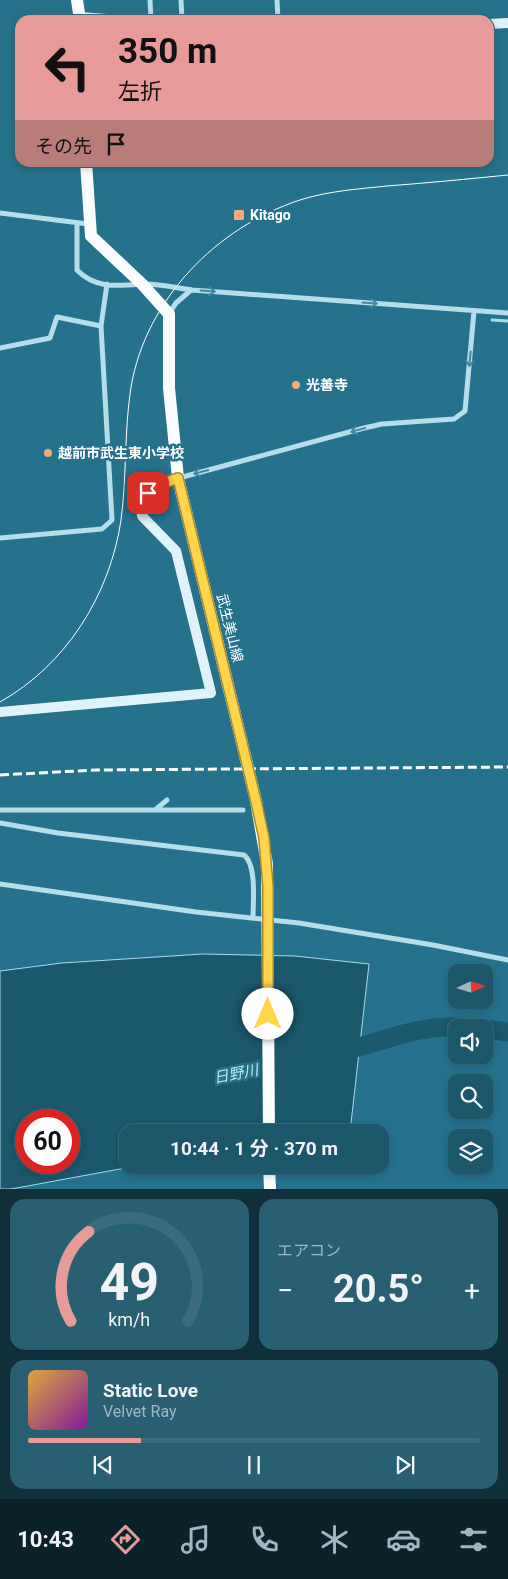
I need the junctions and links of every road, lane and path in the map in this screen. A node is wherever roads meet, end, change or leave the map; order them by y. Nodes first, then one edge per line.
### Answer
1 (77, 0) edge
2 (150, 0) edge
3 (181, 0) edge
4 (277, 0) edge
5 (80, 15) edge
6 (151, 15) edge
7 (182, 15) edge
8 (278, 15) edge
9 (508, 23) edge
10 (494, 24) edge
11 (86, 167) edge
12 (0, 213) edge
13 (83, 224) junction
14 (107, 284) junction
15 (142, 284) junction
16 (192, 290) junction
17 (474, 311) junction
18 (508, 313) edge
19 (169, 314) junction
20 (101, 326) junction
21 (0, 348) edge
22 (178, 478) junction
23 (0, 538) edge
24 (0, 712) edge
25 (166, 800) dead end
26 (0, 810) edge
27 (156, 810) junction
28 (243, 810) dead end
29 (0, 823) edge
30 (0, 884) edge
31 (253, 918) junction
32 (268, 919) junction
33 (508, 960) edge
34 (269, 1124) edge

1 - 5 main road
2 - 6 street
3 - 7 street
4 - 8 street
9 - 10 street
11 - 13 main road
12 - 13 street
13 - 14 street
13 - 15 main road
14 - 15 street
14 - 20 street
15 - 16 street
15 - 19 main road
16 -> 17 street
16 - 19 street
17 - 18 street
17 -> 22 street
19 - 22 main road, 武生美山線
20 - 21 street
20 - 23 street
22 - 24 street
22 - 32 main road, 武生美山線
25 - 27 street
26 - 27 street
27 - 28 street
29 - 31 street
30 - 31 street
31 - 32 street
32 - 33 street
32 - 34 main road, 武生美山線

